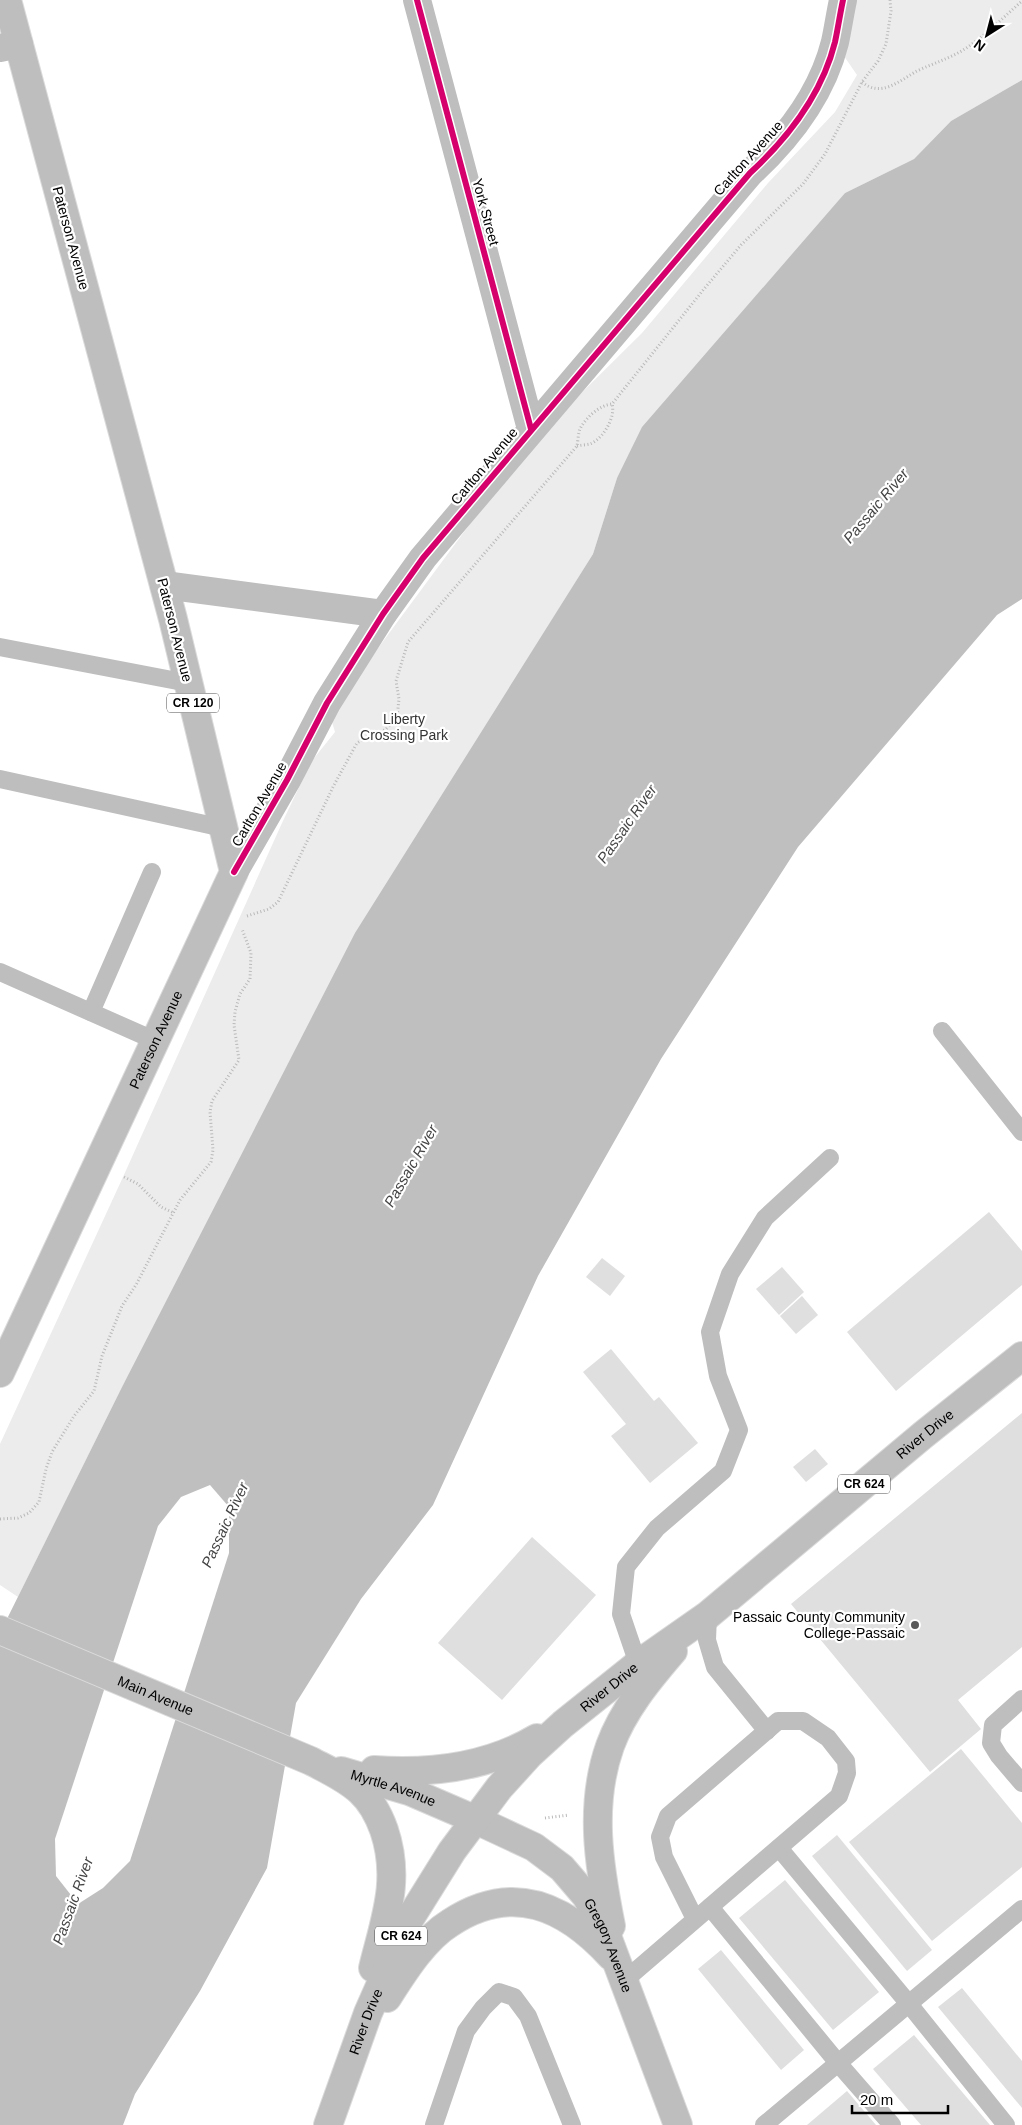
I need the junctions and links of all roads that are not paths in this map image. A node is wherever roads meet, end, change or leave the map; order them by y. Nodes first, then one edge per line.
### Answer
1 (7, 0) edge
2 (417, 0) edge
3 (843, 0) edge
4 (9, 46) edge
5 (531, 429) junction
6 (164, 585) junction
7 (383, 614) junction
8 (0, 647) edge
9 (188, 683) junction
10 (0, 779) edge
11 (223, 828) junction
12 (152, 872) dead end
13 (234, 872) junction
14 (0, 972) edge
15 (91, 1012) junction
16 (942, 1031) dead end
17 (156, 1041) junction
18 (1022, 1132) edge
19 (830, 1158) dead end
20 (1022, 1356) edge
21 (0, 1373) edge
22 (708, 1615) junction
23 (0, 1630) edge
24 (643, 1672) junction
25 (1022, 1699) edge
26 (563, 1724) junction
27 (767, 1731) junction
28 (311, 1761) junction
29 (1022, 1783) edge
30 (474, 1819) junction
31 (779, 1848) junction
32 (710, 1907) junction
33 (1022, 1909) edge
34 (695, 1920) junction
35 (622, 1972) junction
36 (909, 2004) junction
37 (838, 2063) junction
38 (348, 2064) junction
39 (328, 2125) edge
40 (434, 2125) edge
41 (572, 2125) edge
42 (678, 2125) edge
43 (764, 2125) edge
44 (892, 2125) edge
45 (1006, 2125) edge

1 - 4 main road, Paterson Avenue / CR 120
2 - 5 main road, York Street
3 - 5 main road, Carlton Avenue
4 - 6 main road, Paterson Avenue / CR 120
5 - 7 main road, Carlton Avenue
6 - 7 main road
6 - 9 main road, Paterson Avenue / CR 120
7 - 13 main road, Carlton Avenue
8 - 9 lane
9 - 11 main road, Paterson Avenue / CR 120
10 - 11 lane
11 - 13 main road, Paterson Avenue / CR 120
12 - 15 lane
13 - 17 main road, Paterson Avenue
14 - 15 lane
15 - 17 lane
16 - 18 lane
17 - 21 main road, Paterson Avenue
19 - 24 lane
20 - 22 main road, River Drive / CR 624
22 - 24 main road, River Drive
22 - 27 lane
23 - 28 main road, Main Avenue
24 - 26 main road, River Drive / CR 624
24 - 35 main road
25 - 29 lane
26 - 28 main road
26 - 30 main road, River Drive / CR 624
27 - 31 lane
27 - 34 lane
28 - 30 main road, Myrtle Avenue
28 - 38 main road
30 - 35 main road, Gregory Avenue
30 - 38 main road, River Drive / CR 624
31 - 32 lane
31 - 36 lane
32 - 34 lane
32 - 37 lane
33 - 36 lane
34 - 35 lane
35 - 38 main road
35 - 42 main road, Gregory Avenue
36 - 37 lane
36 - 45 lane
37 - 43 lane
37 - 44 lane
38 - 39 main road, River Drive / CR 624
40 - 41 lane

